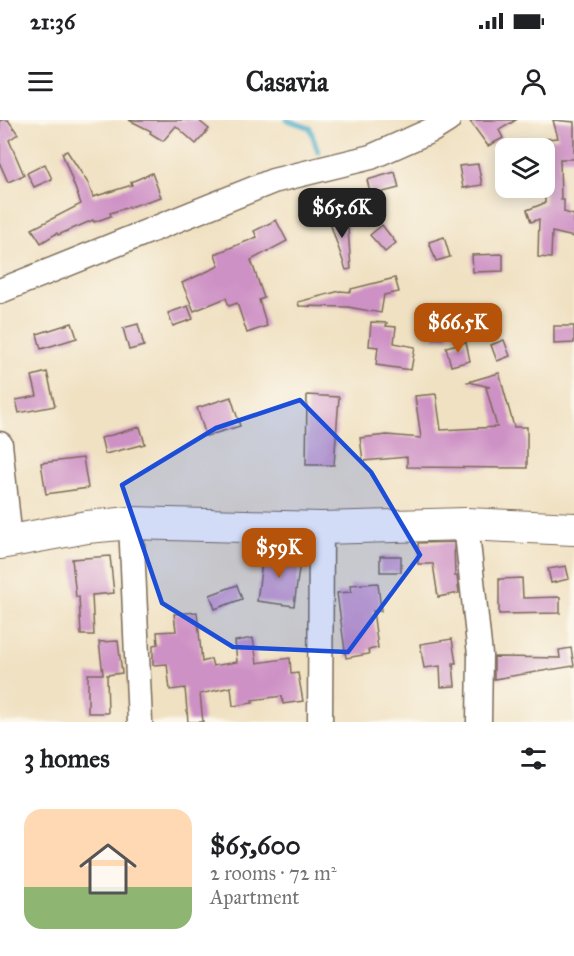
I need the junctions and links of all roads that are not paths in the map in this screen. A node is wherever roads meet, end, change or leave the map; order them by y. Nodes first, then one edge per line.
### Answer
1 (448, 120) edge
2 (0, 291) edge
3 (0, 444) edge
4 (131, 523) junction
5 (465, 524) junction
6 (321, 528) junction
7 (574, 529) edge
8 (5, 542) edge
9 (140, 722) edge
10 (320, 722) edge
11 (479, 722) edge

1 - 2 street
3 - 8 street
4 - 6 main road
4 - 8 main road
4 - 9 street
5 - 6 main road
5 - 7 main road
5 - 11 street
6 - 10 street

